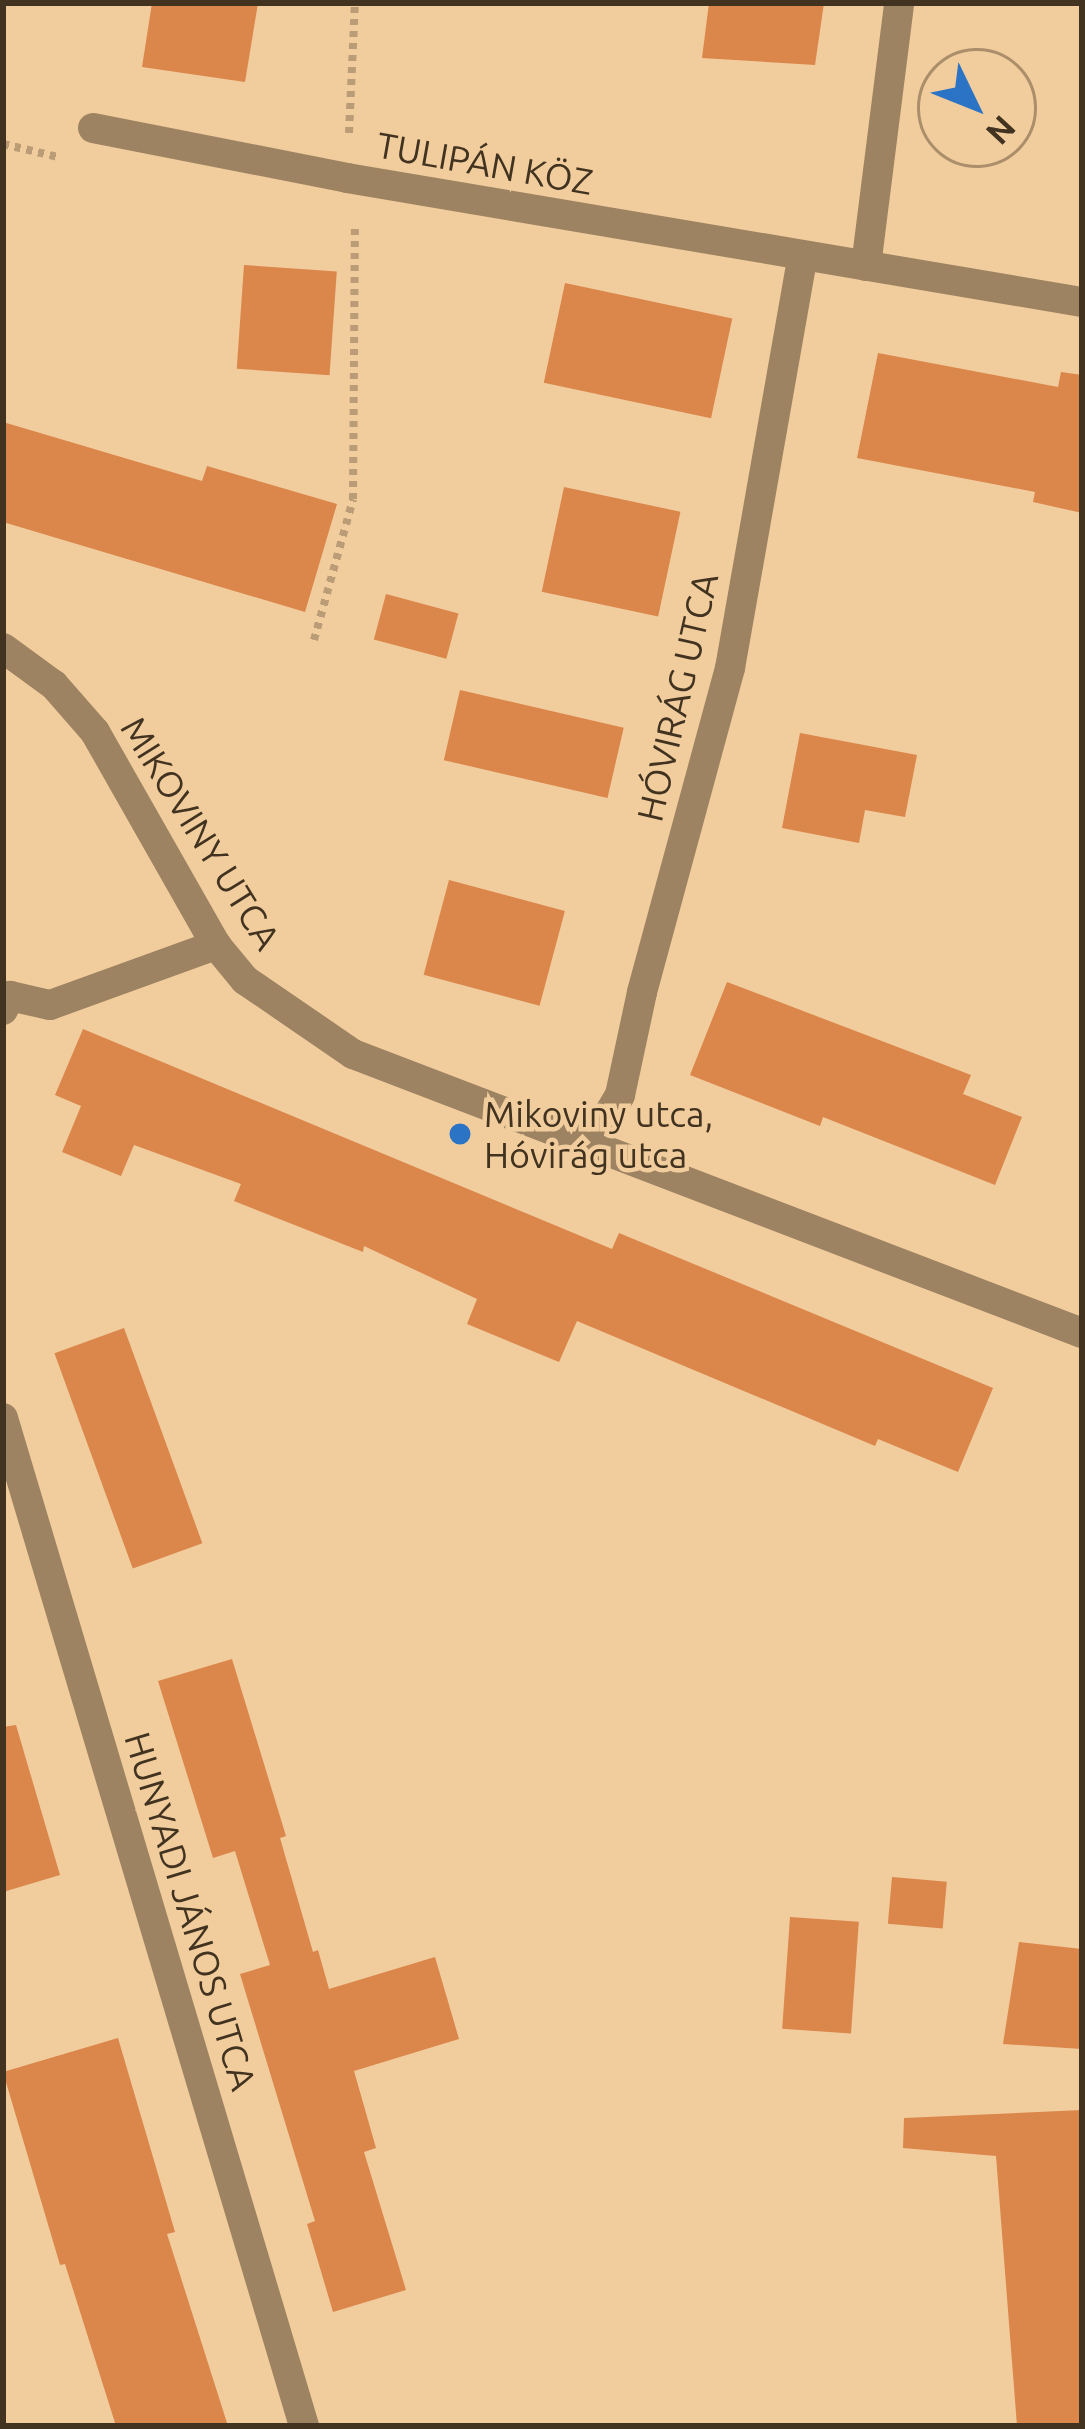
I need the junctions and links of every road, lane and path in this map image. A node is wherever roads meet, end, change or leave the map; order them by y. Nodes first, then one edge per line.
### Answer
1 (355, 3) edge
2 (899, 3) edge
3 (93, 128) dead end
4 (347, 178) junction
5 (356, 228) dead end
6 (802, 258) junction
7 (866, 266) junction
8 (1082, 302) edge
9 (314, 640) dead end
10 (3, 647) edge
11 (216, 946) junction
12 (3, 1010) edge
13 (591, 1144) junction
14 (1082, 1333) edge
15 (3, 1418) edge
16 (304, 2426) edge

1 - 4 path
2 - 7 street
3 - 4 street, TULIPÁN KÖZ
4 - 6 street, TULIPÁN KÖZ
5 - 9 path
6 - 7 street, TULIPÁN KÖZ
6 - 13 street, HÓVIRÁG UTCA
7 - 8 street, TULIPÁN KÖZ
10 - 11 street, MIKOVINY UTCA
11 - 12 street
11 - 13 street, MIKOVINY UTCA
13 - 14 street, MIKOVINY UTCA
15 - 16 street, HUNYADI JÁNOS UTCA

